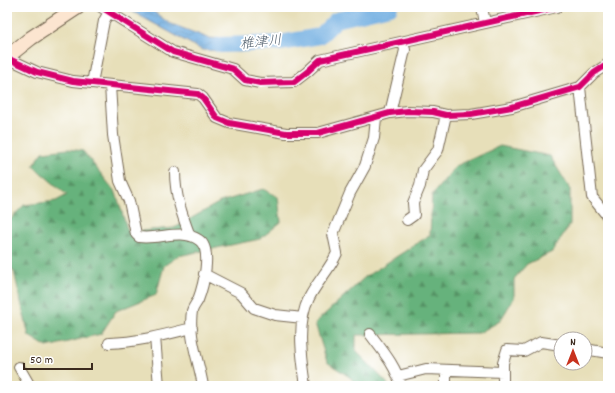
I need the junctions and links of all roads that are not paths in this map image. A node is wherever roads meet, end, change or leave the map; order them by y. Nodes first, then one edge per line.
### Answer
1 (78, 7) edge
2 (482, 7) edge
3 (557, 7) edge
4 (105, 10) edge
5 (62, 12) edge
6 (485, 23) junction
7 (403, 42) junction
8 (7, 58) edge
9 (608, 64) edge
10 (92, 83) junction
11 (110, 85) junction
12 (580, 88) junction
13 (390, 113) junction
14 (446, 115) junction
15 (376, 118) junction
16 (175, 172) dead end
17 (608, 217) edge
18 (407, 220) dead end
19 (190, 236) junction
20 (204, 274) junction
21 (303, 318) junction
22 (192, 328) junction
23 (370, 334) dead end
24 (155, 338) junction
25 (109, 344) dead end
26 (553, 344) edge
27 (593, 351) edge
28 (608, 353) edge
29 (19, 367) dead end
30 (446, 370) junction
31 (503, 372) junction
32 (400, 381) edge
33 (30, 386) edge
34 (159, 386) edge
35 (203, 386) edge
36 (306, 386) edge
37 (446, 386) edge
38 (503, 386) edge

1 - 5 main road
2 - 6 street
3 - 6 street
4 - 7 street
4 - 10 street
5 - 8 main road
6 - 7 street
7 - 13 street
8 - 10 street
9 - 12 street
10 - 11 street
11 - 15 street
11 - 19 street
12 - 14 street
12 - 17 street
13 - 14 street
13 - 15 street
14 - 18 street
15 - 21 street
16 - 19 street
19 - 20 street
20 - 21 street
20 - 22 street
21 - 36 street
22 - 24 street
22 - 35 street
23 - 32 street
24 - 25 street
24 - 34 street
26 - 31 street
27 - 28 street
29 - 33 street
30 - 31 street
30 - 32 street
30 - 37 street
31 - 38 street

